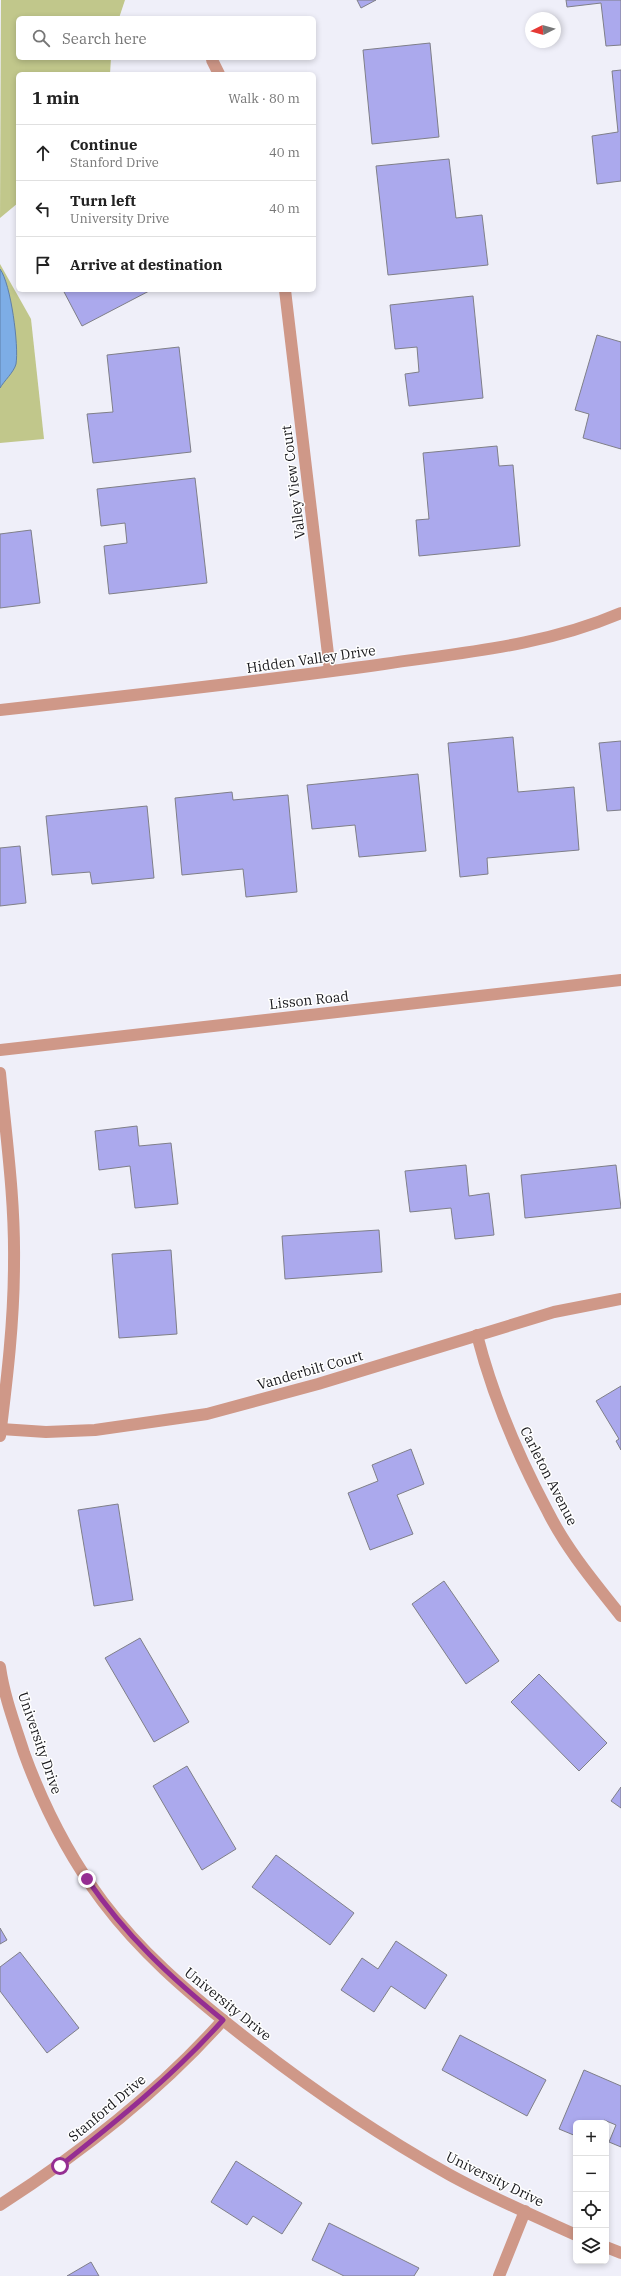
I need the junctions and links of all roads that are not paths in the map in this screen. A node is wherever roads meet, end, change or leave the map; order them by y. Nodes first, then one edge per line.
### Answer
1 (212, 60) dead end
2 (218, 72) edge
3 (285, 292) edge
4 (621, 613) edge
5 (330, 671) junction
6 (0, 710) edge
7 (621, 980) edge
8 (0, 1050) edge
9 (0, 1073) edge
10 (621, 1299) edge
11 (477, 1335) junction
12 (0, 1433) edge
13 (621, 1616) edge
14 (0, 1667) edge
15 (223, 2020) junction
16 (0, 2205) edge
17 (525, 2211) junction
18 (573, 2234) edge
19 (609, 2249) edge
20 (621, 2253) edge
21 (499, 2276) edge

1 - 2 street
3 - 5 street, Valley View Court
4 - 5 street, Hidden Valley Drive
5 - 6 street, Hidden Valley Drive
7 - 8 street, Lisson Road
9 - 12 street
10 - 11 street, Vanderbilt Court
11 - 12 street, Vanderbilt Court
11 - 13 street, Carleton Avenue
14 - 15 street, University Drive
15 - 16 street, Stanford Drive
15 - 17 street, University Drive
17 - 18 street, University Drive
17 - 21 street
19 - 20 street

